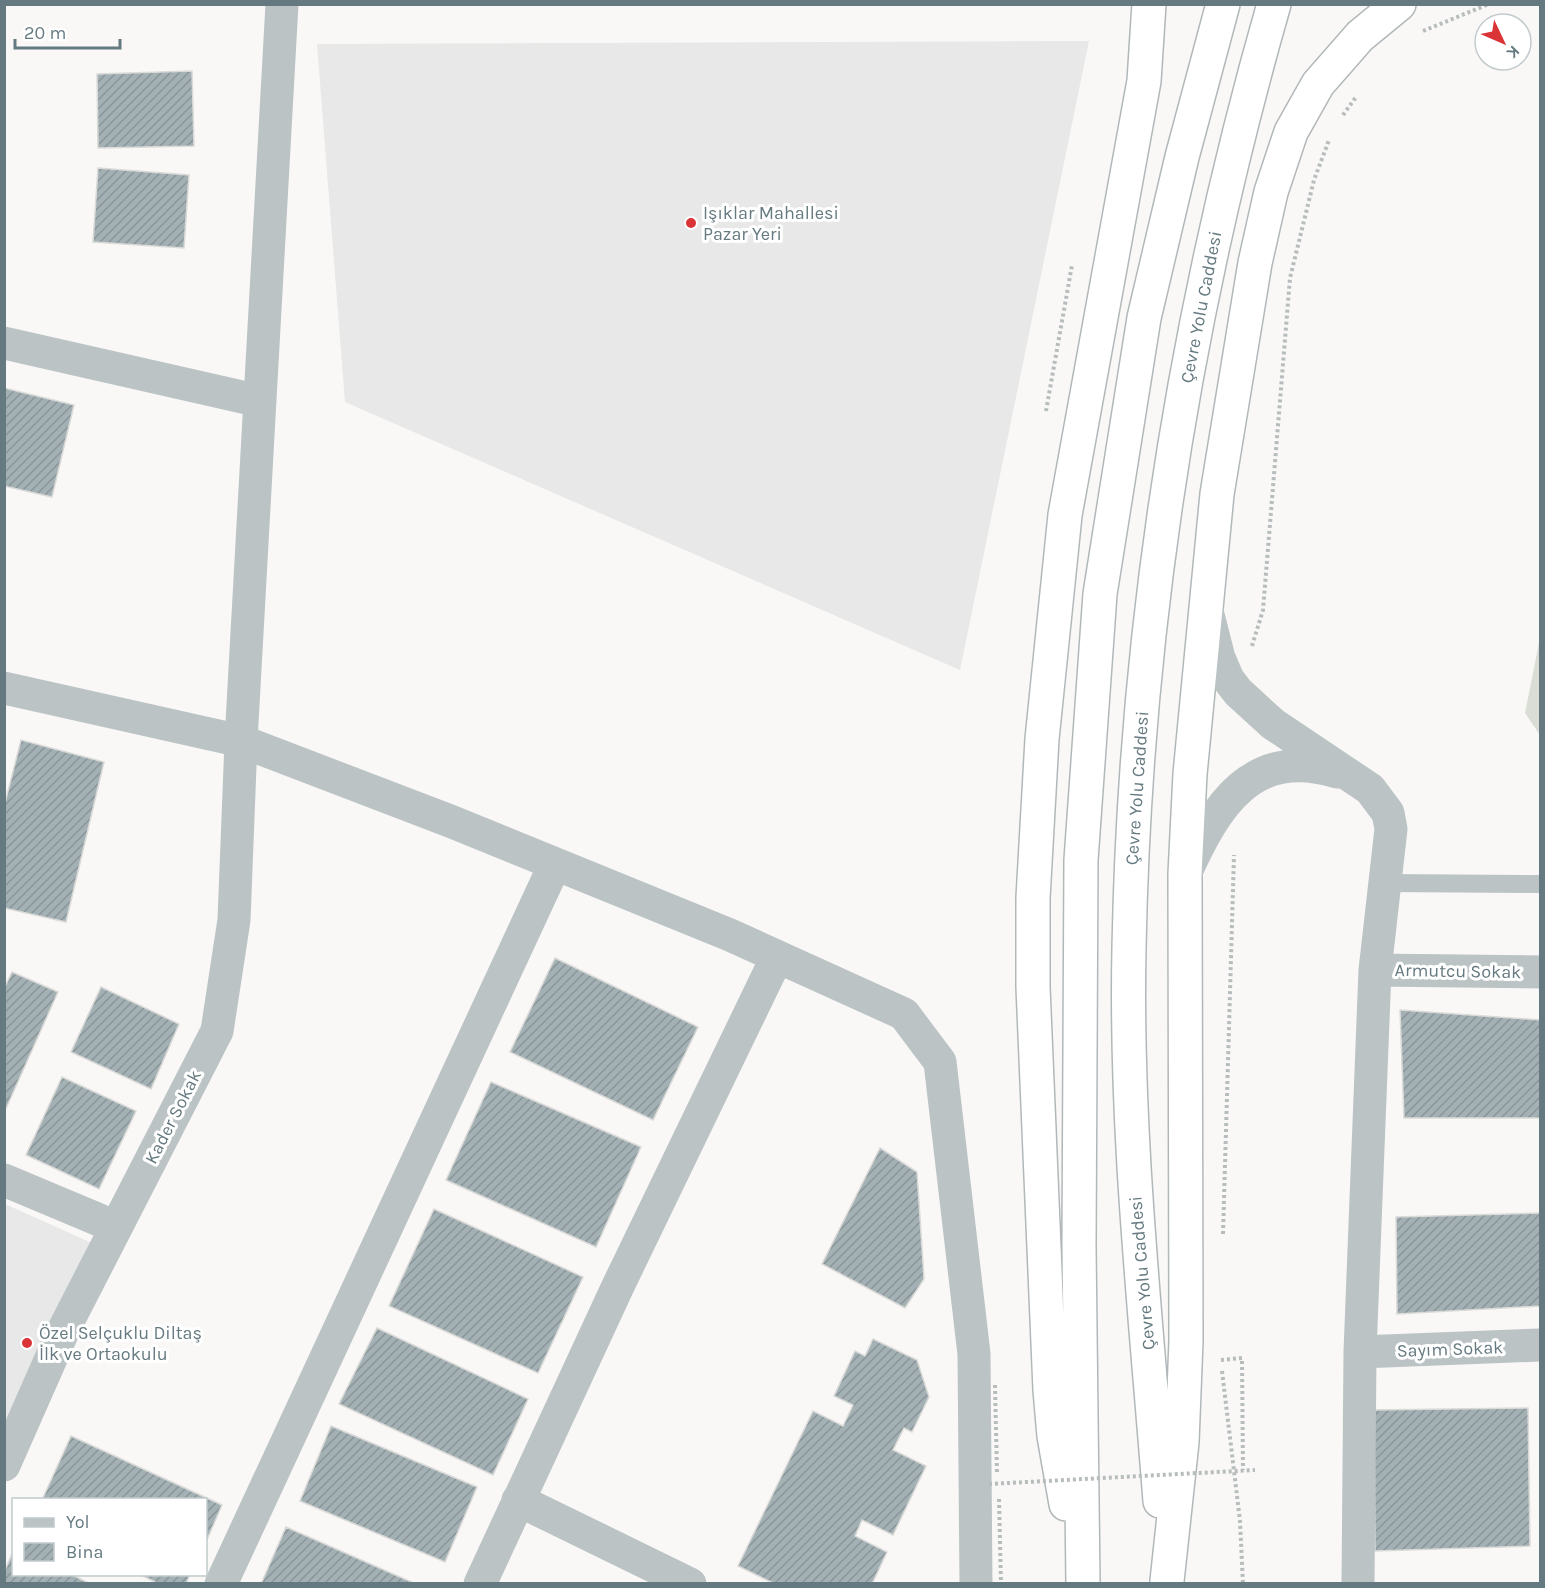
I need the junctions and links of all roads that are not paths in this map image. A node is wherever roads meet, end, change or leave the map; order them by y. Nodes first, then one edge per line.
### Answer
1 (282, 4) edge
2 (1149, 4) edge
3 (1223, 4) edge
4 (1274, 4) edge
5 (1398, 4) edge
6 (4, 343) edge
7 (260, 400) junction
8 (1205, 601) junction
9 (4, 688) edge
10 (241, 741) junction
11 (1345, 774) junction
12 (555, 864) junction
13 (1185, 874) junction
14 (1384, 883) junction
15 (1540, 884) edge
16 (777, 957) junction
17 (1375, 970) junction
18 (1540, 972) edge
19 (4, 1180) edge
20 (116, 1227) junction
21 (1540, 1345) edge
22 (1360, 1352) junction
23 (4, 1465) edge
24 (518, 1500) junction
25 (1082, 1572) edge
26 (1167, 1582) edge
27 (221, 1584) edge
28 (480, 1584) edge
29 (690, 1584) edge
30 (976, 1584) edge
31 (1358, 1584) edge

1 - 7 street, Kader Sokak
2 - 25 highway
3 - 25 highway
4 - 26 highway, Çevre Yolu Caddesi
5 - 8 highway
6 - 7 street
7 - 10 street, Kader Sokak
8 - 11 street
8 - 13 highway
9 - 10 street
10 - 12 street
10 - 20 street, Kader Sokak
11 - 13 street
11 - 14 street
12 - 16 street
12 - 27 street
13 - 26 highway
14 - 15 lane
14 - 17 street
16 - 24 street
16 - 30 street
17 - 18 street, Armutcu Sokak
17 - 22 street
19 - 20 street
20 - 23 street, Kader Sokak
21 - 22 street, Sayım Sokak
22 - 31 street
24 - 28 street
24 - 29 street

